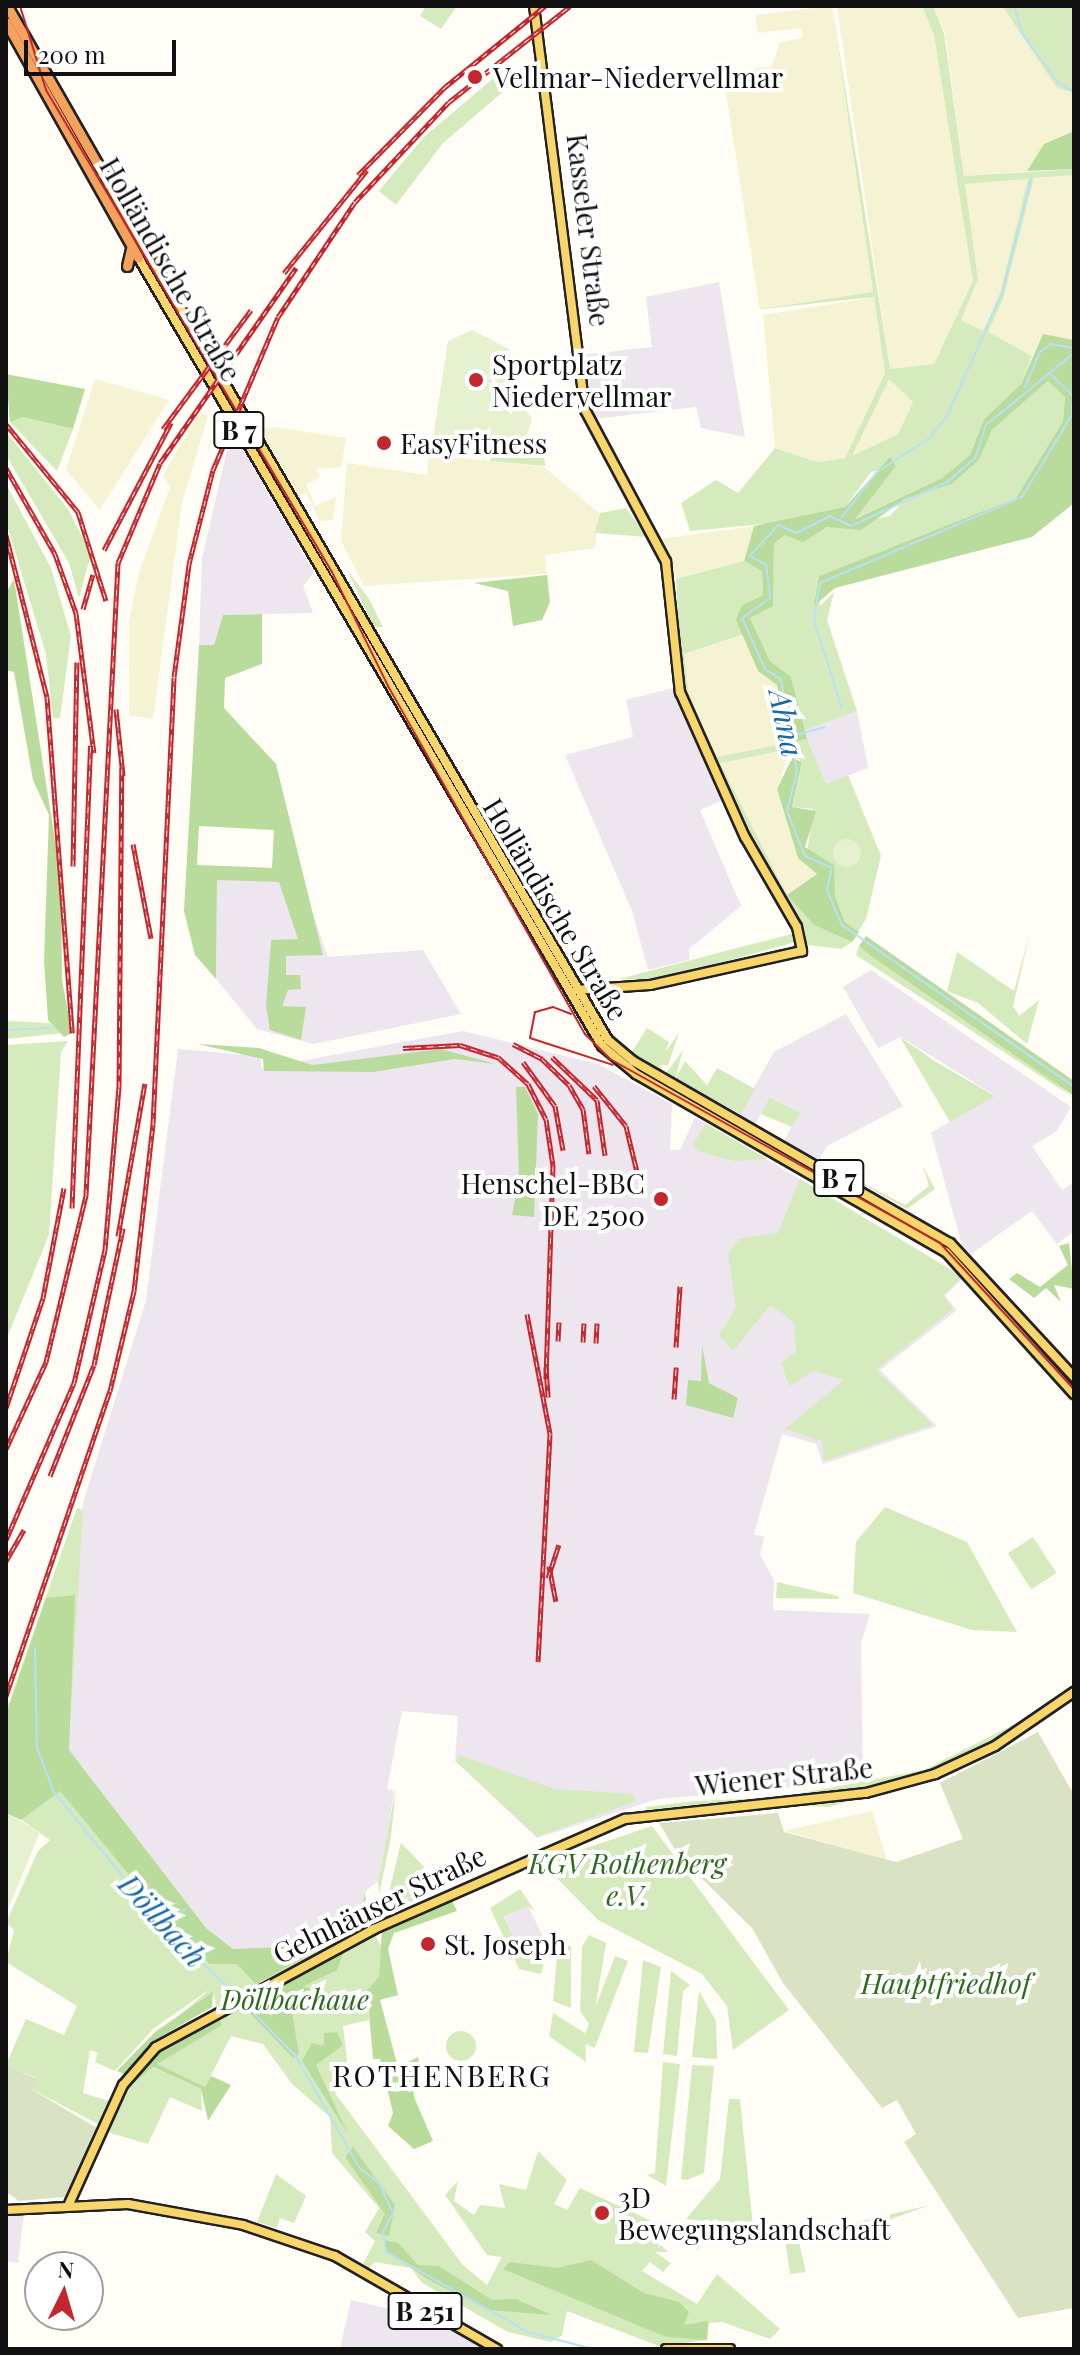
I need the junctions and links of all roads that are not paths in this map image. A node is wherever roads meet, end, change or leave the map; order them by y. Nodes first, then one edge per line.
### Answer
1 (7, 6) edge
2 (534, 6) edge
3 (6, 22) edge
4 (127, 201) dead end
5 (136, 242) junction
6 (150, 255) joint
7 (138, 257) joint
8 (127, 266) dead end
9 (576, 990) junction
10 (1023, 1319) junction
11 (1013, 1325) junction
12 (1057, 1375) junction
13 (1073, 1375) edge
14 (1074, 1394) edge
15 (1074, 1692) edge
16 (530, 1855) joint
17 (69, 2204) junction
18 (6, 2210) edge
19 (497, 2349) edge
20 (666, 2349) edge
21 (730, 2349) edge

1 - 5 highway, Holländische Straße / B 7
2 - 9 main road, Kasseler Straße
3 - 5 highway, Holländische Straße / B 7
4 - 5 highway
5 - 6 highway, Holländische Straße / B 7
5 - 7 highway, Holländische Straße / B 7
5 - 8 highway
6 - 9 main road, Holländische Straße / B 7
7 - 11 main road, Holländische Straße / B 7
9 - 10 main road, Holländische Straße / B 7
10 - 11 main road
10 - 13 main road, Holländische Straße / B 7
11 - 12 main road, Holländische Straße / B 7
12 - 13 main road, Holländische Straße / B 7
12 - 14 main road, Holländische Straße / B 7
15 - 16 main road, Wiener Straße
16 - 17 main road, Gelnhäuser Straße
17 - 18 main road, B 251
17 - 19 main road, B 251
20 - 21 main road

